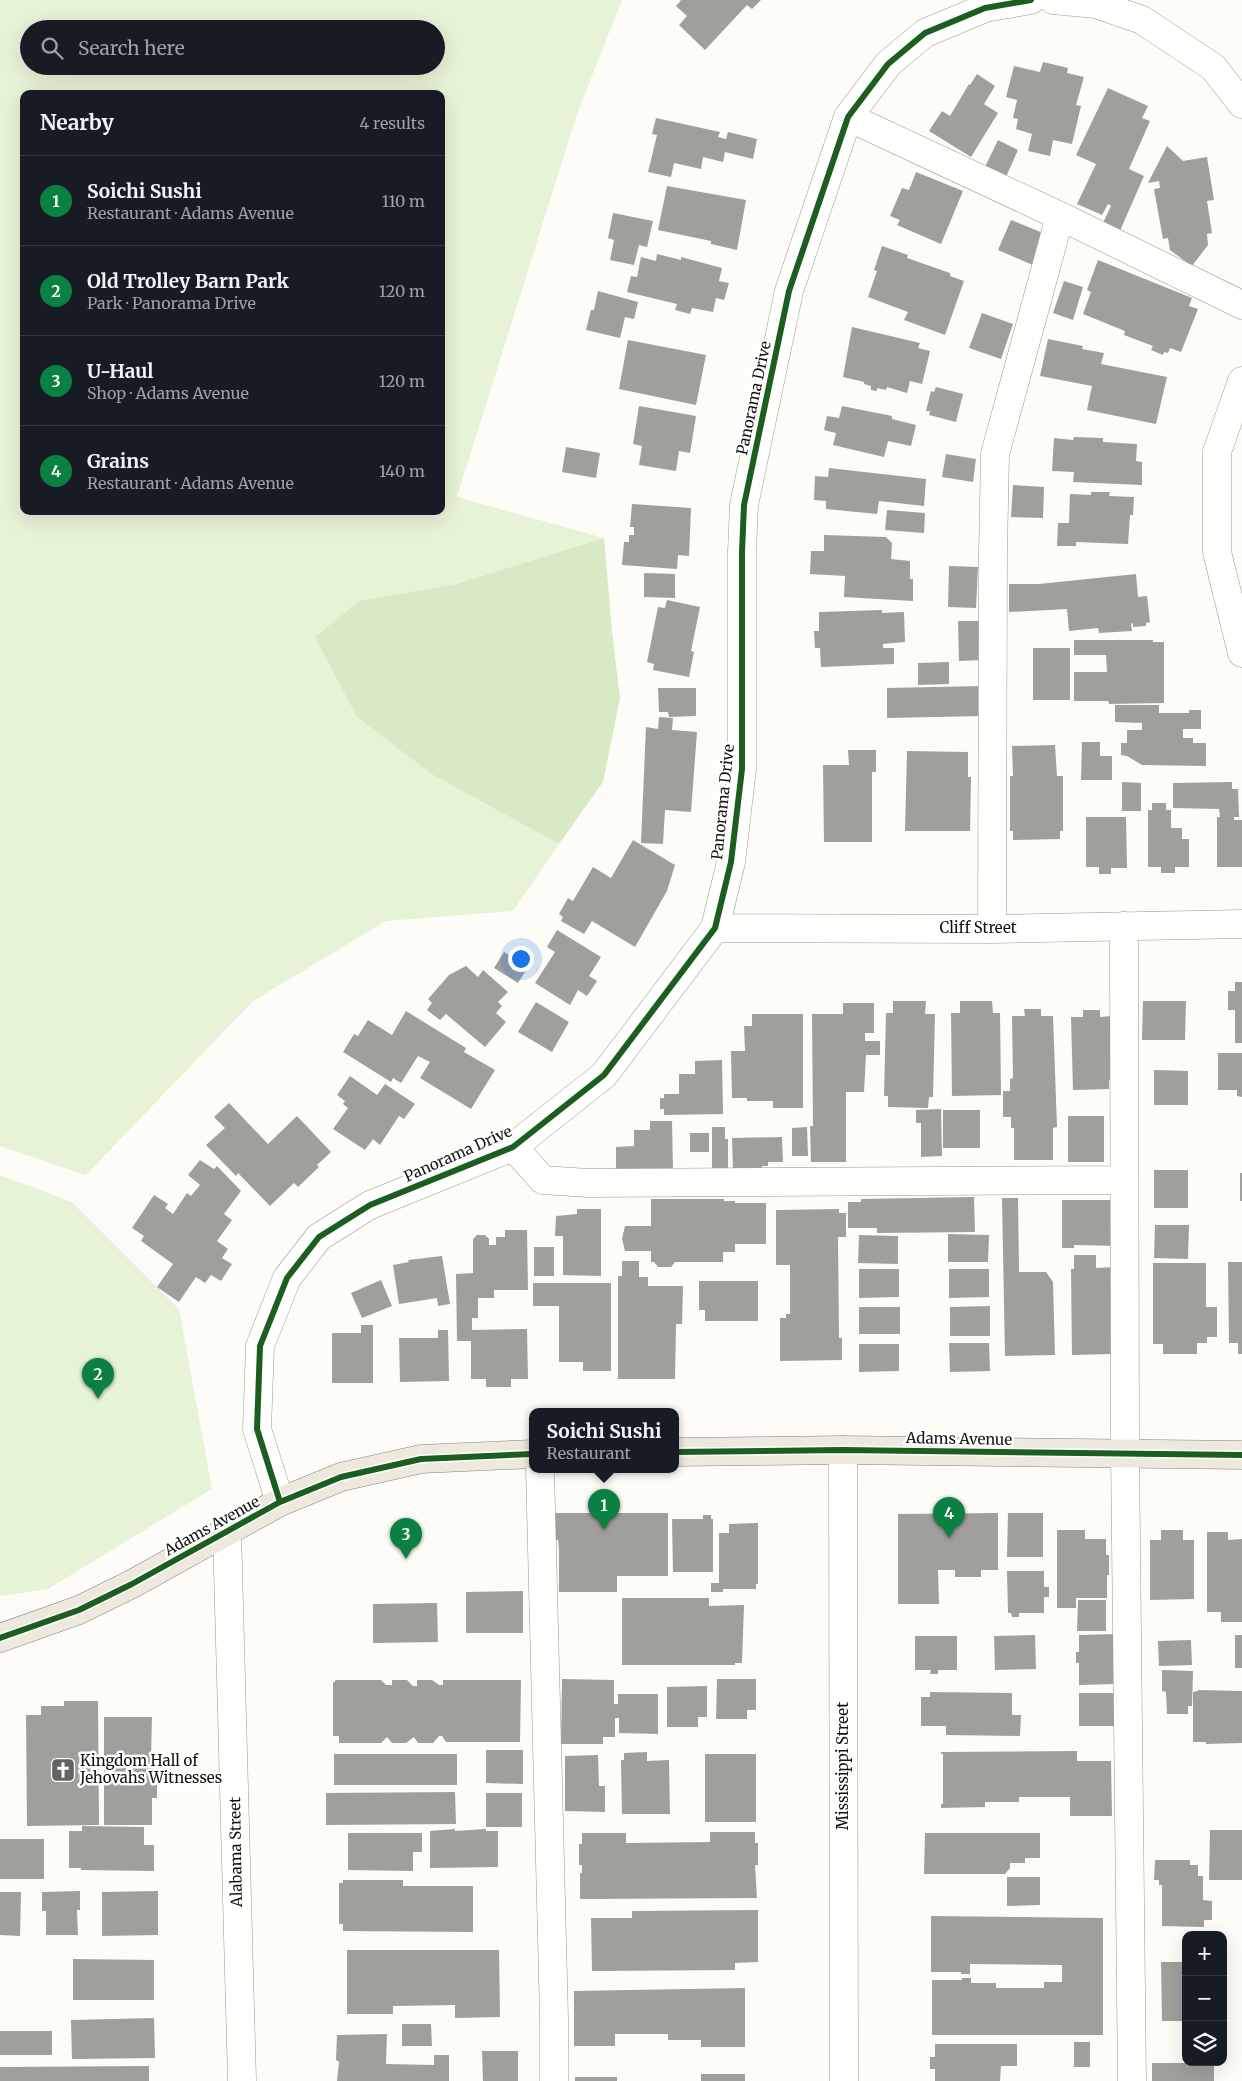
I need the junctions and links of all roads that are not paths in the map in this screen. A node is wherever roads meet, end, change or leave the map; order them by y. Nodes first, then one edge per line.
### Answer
1 (1031, 0) edge
2 (1053, 0) edge
3 (1242, 104) edge
4 (848, 117) junction
5 (1060, 216) junction
6 (1242, 305) edge
7 (1242, 381) edge
8 (1242, 653) edge
9 (1242, 924) edge
10 (1124, 926) junction
11 (715, 928) junction
12 (992, 929) junction
13 (513, 1147) junction
14 (1124, 1180) junction
15 (843, 1450) junction
16 (679, 1452) edge
17 (1125, 1453) junction
18 (529, 1454) edge
19 (1242, 1455) edge
20 (540, 1473) edge
21 (280, 1502) junction
22 (228, 1532) junction
23 (0, 1638) edge
24 (242, 2081) edge
25 (554, 2081) edge
26 (844, 2081) edge
27 (1132, 2081) edge

1 - 4 street, Panorama Drive
2 - 3 street
4 - 5 street
4 - 11 street, Panorama Drive
5 - 6 street
5 - 12 street
7 - 8 street
9 - 10 street, Cliff Street
10 - 12 street, Cliff Street
10 - 14 street
11 - 12 street, Cliff Street
11 - 13 street, Panorama Drive
13 - 14 street
13 - 21 street, Panorama Drive
14 - 17 street
15 - 16 main road, Adams Avenue
15 - 17 main road, Adams Avenue
15 - 26 street, Mississippi Street
17 - 19 main road, Adams Avenue
17 - 27 street
18 - 21 main road, Adams Avenue
20 - 25 street
21 - 22 main road, Adams Avenue
22 - 23 main road, Adams Avenue
22 - 24 street, Alabama Street

